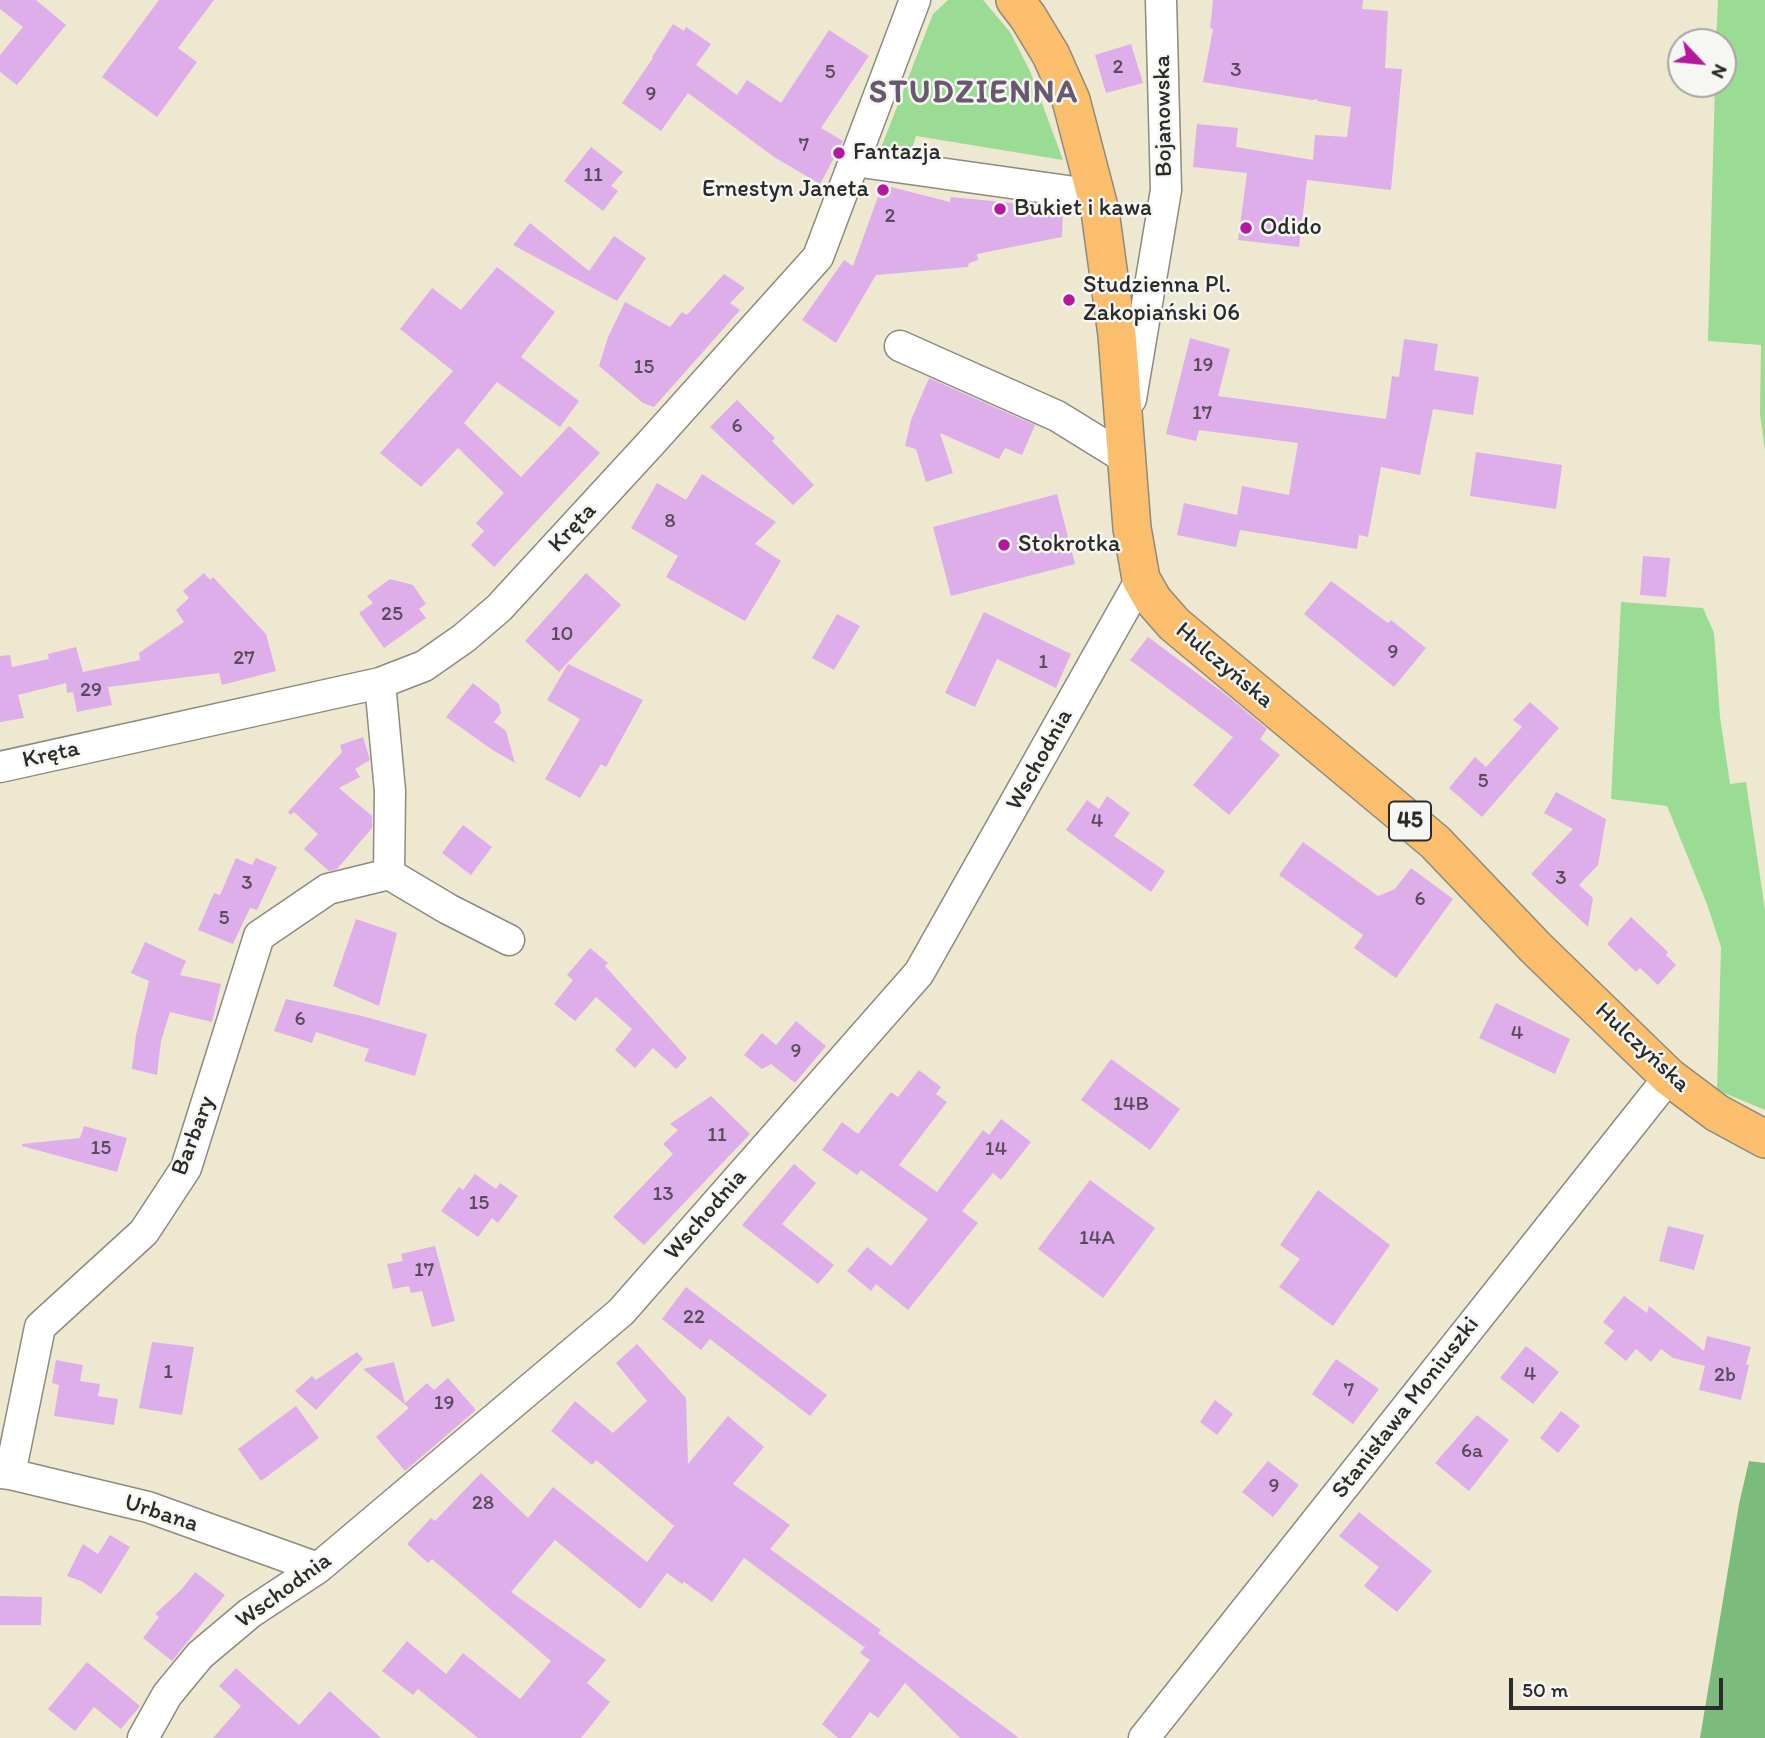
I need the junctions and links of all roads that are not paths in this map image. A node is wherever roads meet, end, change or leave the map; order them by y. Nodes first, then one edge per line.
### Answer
1 (915, 0) edge
2 (1015, 0) edge
3 (1161, 0) edge
4 (854, 161) junction
5 (1096, 195) junction
6 (900, 346) dead end
7 (1125, 449) junction
8 (1141, 579) junction
9 (380, 683) junction
10 (0, 767) edge
11 (389, 874) junction
12 (509, 940) dead end
13 (1669, 1077) junction
14 (1765, 1139) edge
15 (5, 1474) edge
16 (318, 1568) junction
17 (143, 1738) edge
18 (1144, 1738) edge

1 - 4 street, Kręta
2 - 5 main road, Hulczyńska / 45
3 - 7 street, Bojanowska
4 - 5 street
4 - 9 street, Kręta
5 - 7 main road, Hulczyńska / 45
6 - 7 street
7 - 8 main road, Hulczyńska / 45
8 - 13 main road, Hulczyńska / 45
8 - 16 street, Wschodnia
9 - 10 street, Kręta
9 - 11 street
11 - 12 street
11 - 15 street, Barbary
13 - 14 main road, Hulczyńska / 45
13 - 18 street, Stanisława Moniuszki
15 - 16 street, Urbana
16 - 17 street, Wschodnia

